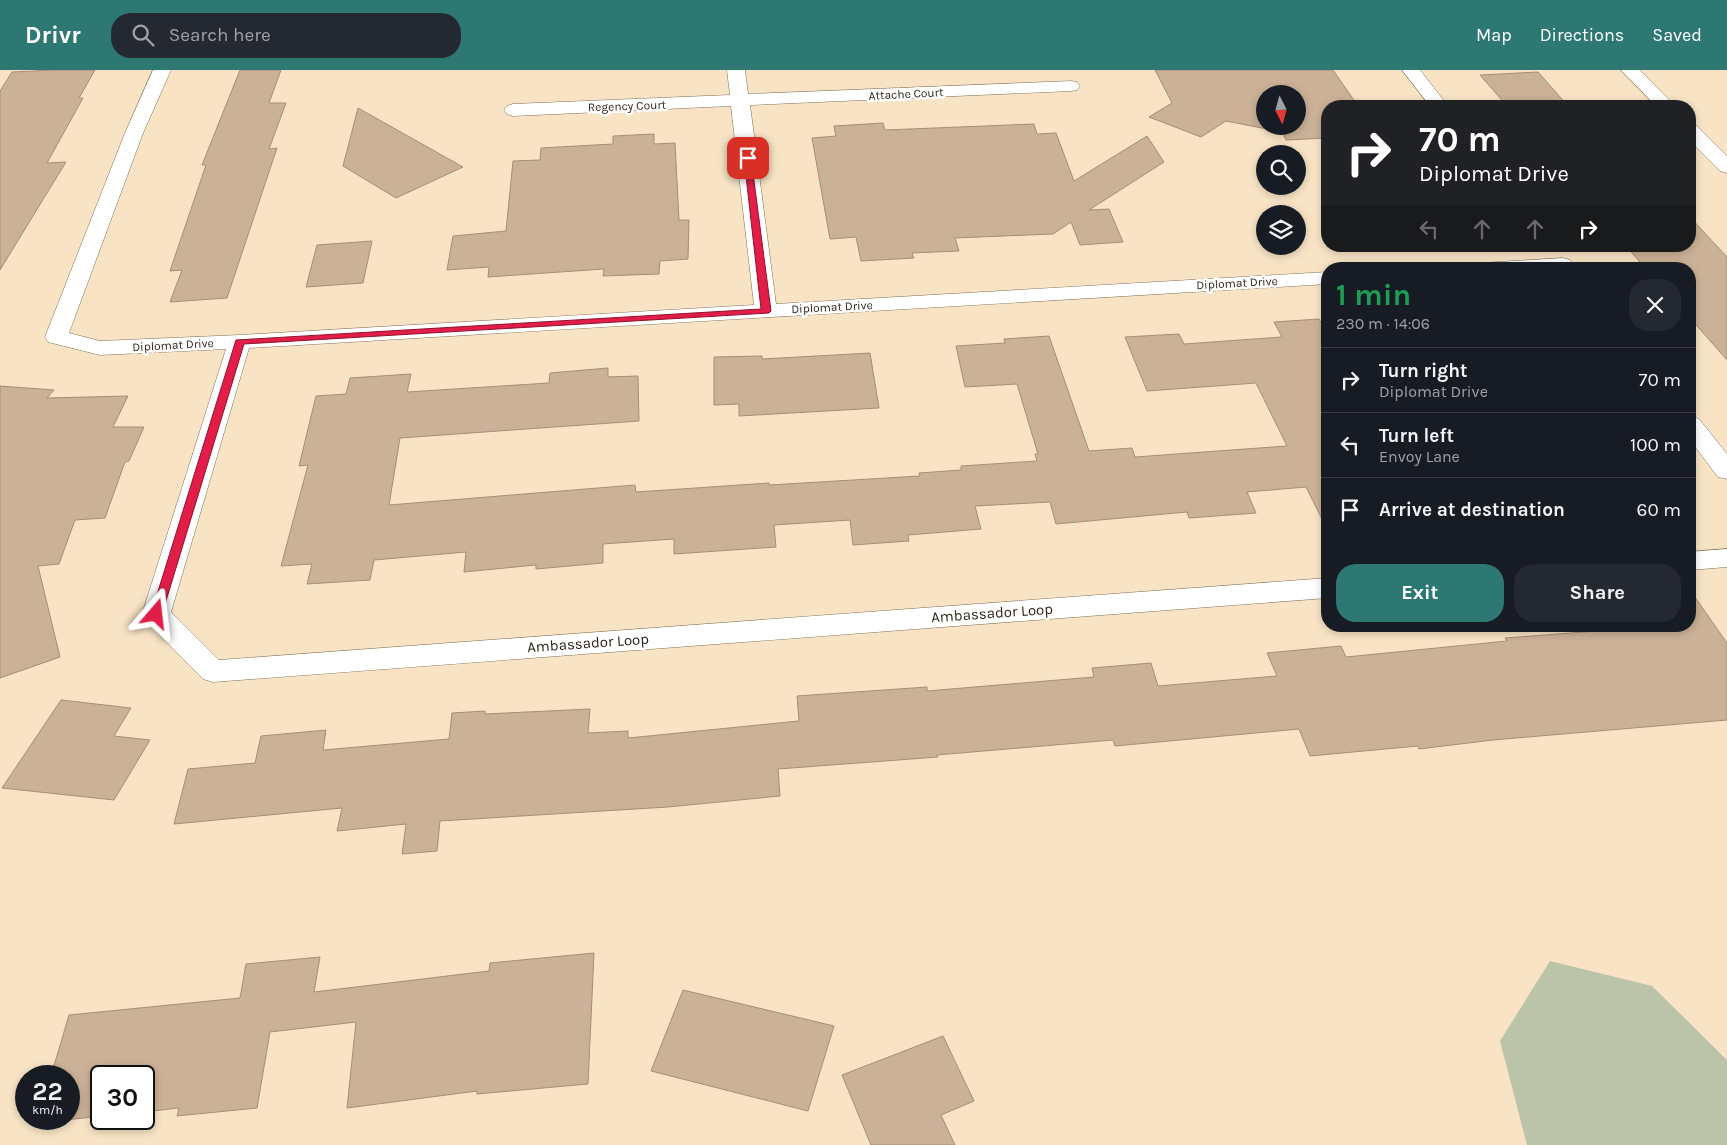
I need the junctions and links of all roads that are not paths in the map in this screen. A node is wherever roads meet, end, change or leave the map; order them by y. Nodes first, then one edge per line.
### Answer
1 (162, 70) edge
2 (736, 70) edge
3 (1411, 70) edge
4 (1630, 70) edge
5 (1072, 86) dead end
6 (1434, 100) edge
7 (1660, 100) edge
8 (741, 101) junction
9 (513, 110) dead end
10 (1696, 134) edge
11 (1720, 152) edge
12 (1727, 167) edge
13 (1321, 278) edge
14 (766, 311) junction
15 (240, 342) junction
16 (1696, 432) edge
17 (1727, 471) edge
18 (1727, 558) edge
19 (1696, 561) edge
20 (1321, 589) edge

1 - 15 street, Diplomat Drive
2 - 8 street
3 - 6 street
4 - 7 street
5 - 8 street, Attache Court
8 - 9 street, Regency Court
8 - 14 street
10 - 11 street
11 - 12 street
13 - 14 street, Diplomat Drive
14 - 15 street, Diplomat Drive
15 - 20 street, Ambassador Loop
16 - 17 street
18 - 19 street

